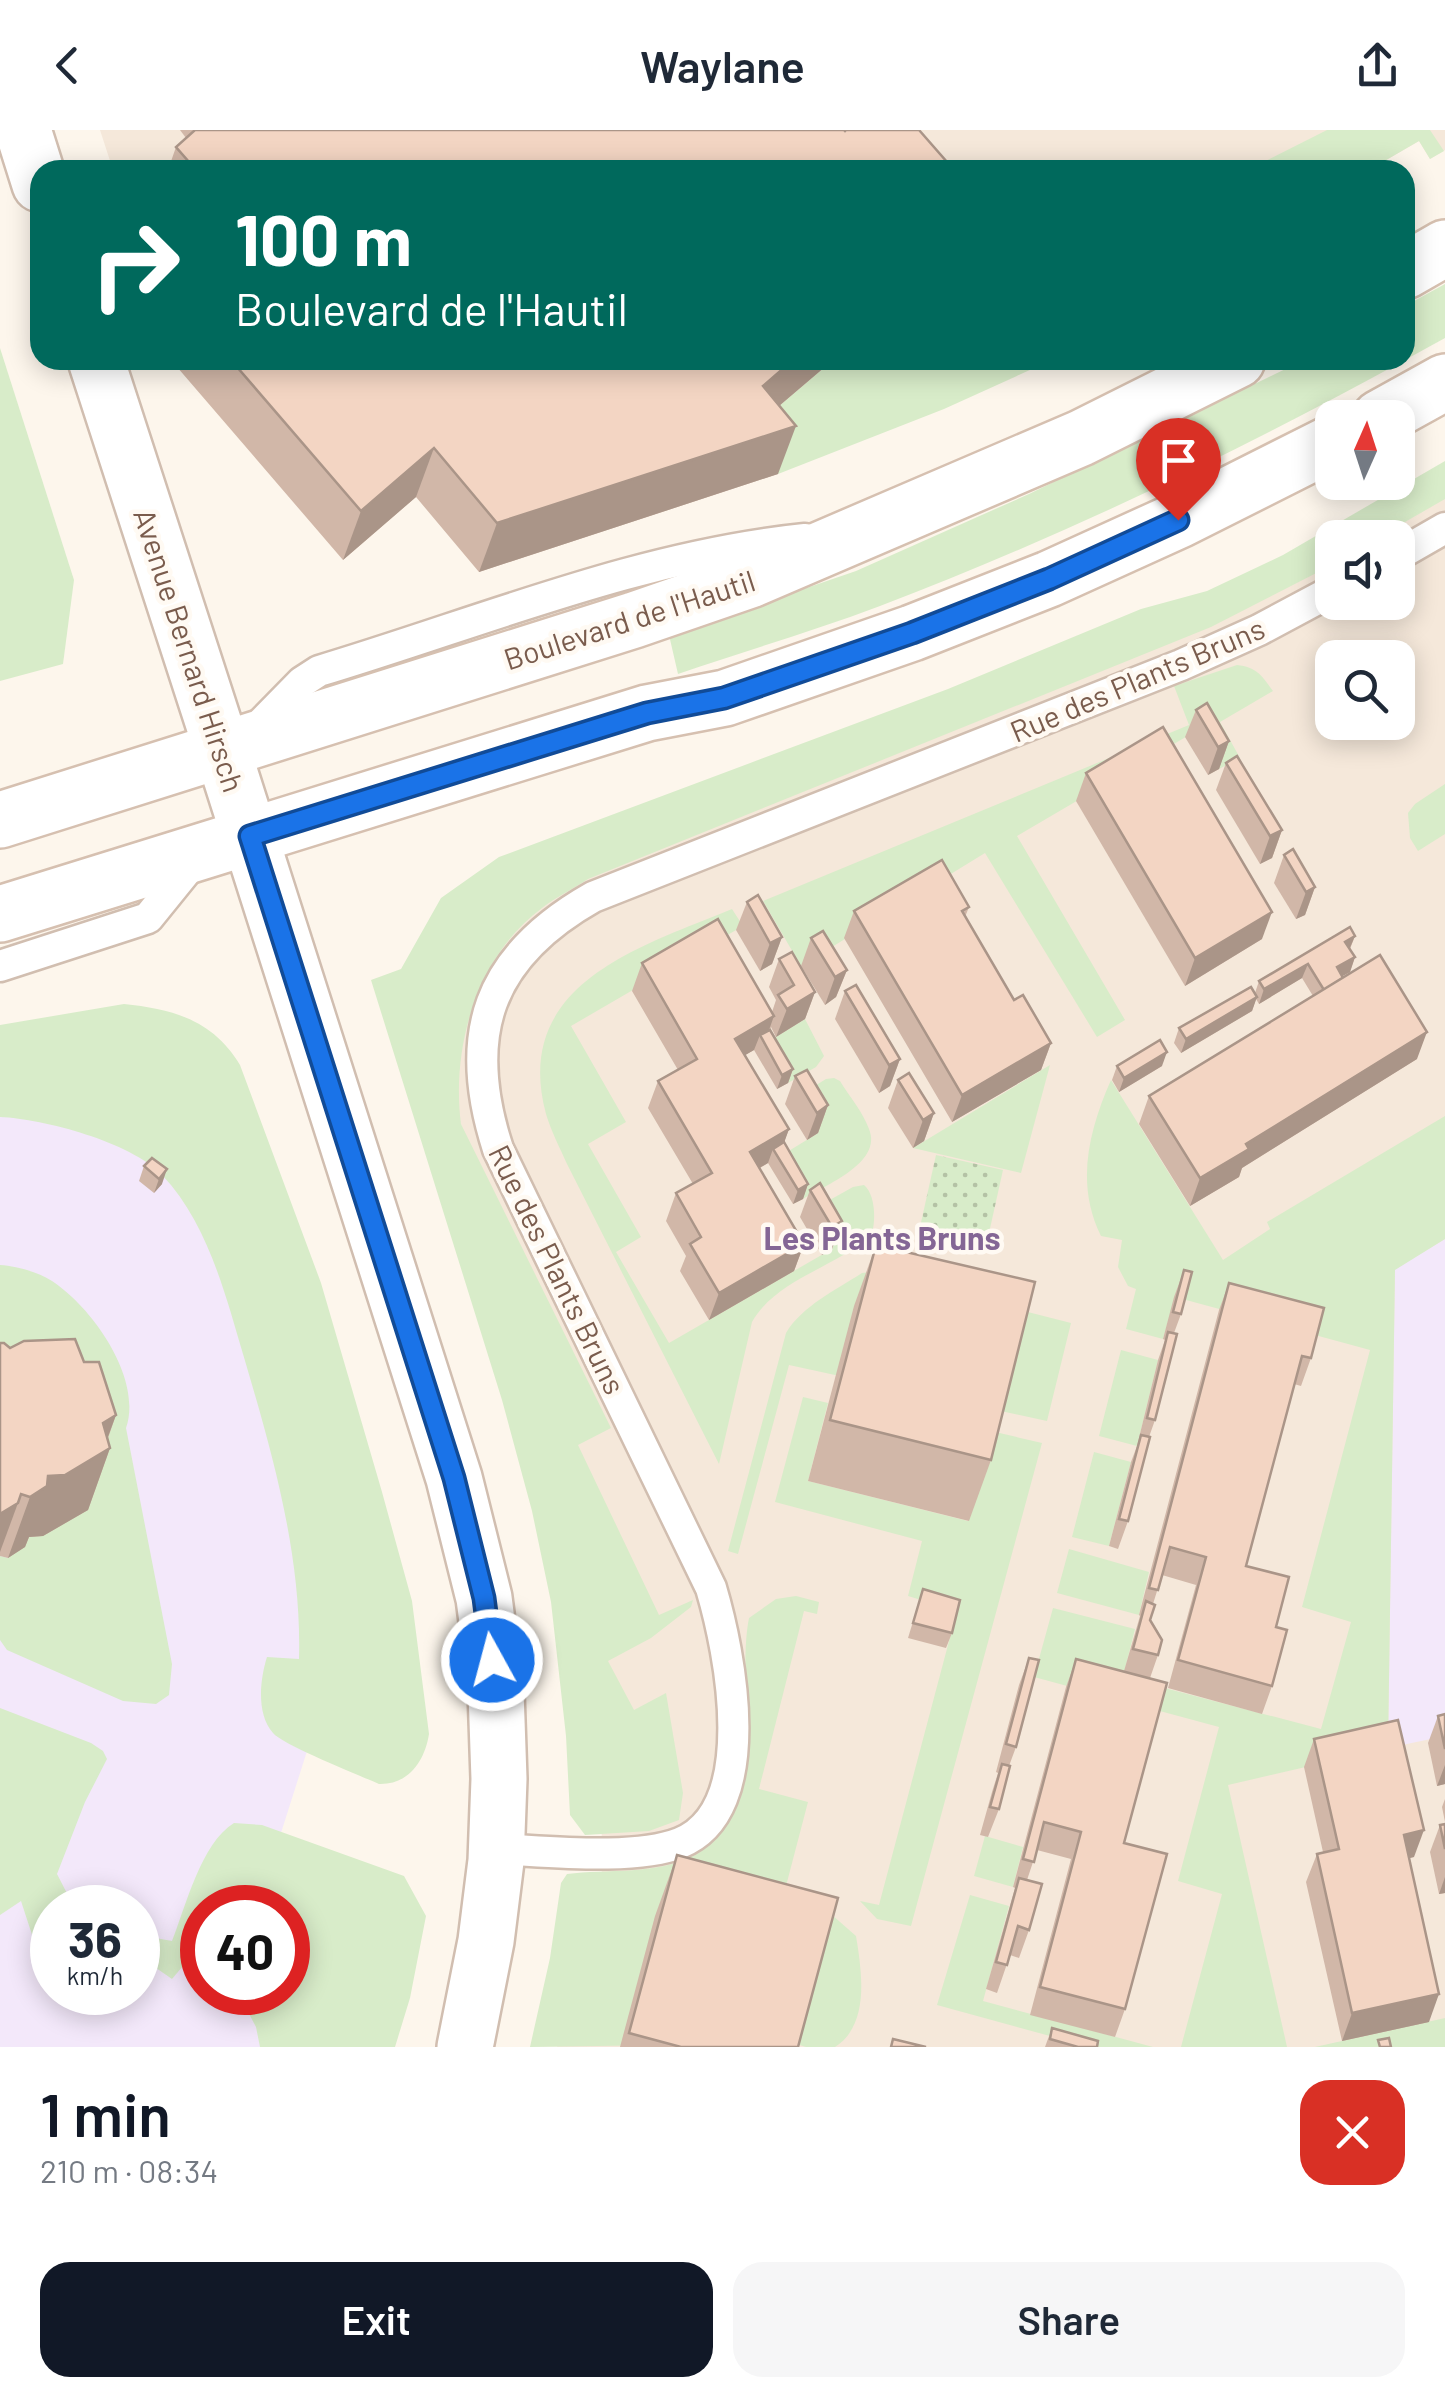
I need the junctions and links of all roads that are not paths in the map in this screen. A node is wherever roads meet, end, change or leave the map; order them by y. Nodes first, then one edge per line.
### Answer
1 (22, 130) edge
2 (32, 160) edge
3 (1445, 248) edge
4 (1415, 265) edge
5 (100, 370) edge
6 (1217, 370) edge
7 (1445, 382) edge
8 (1412, 400) edge
9 (1315, 452) edge
10 (1445, 528) edge
11 (1415, 545) edge
12 (1315, 600) edge
13 (232, 746) junction
14 (0, 820) edge
15 (227, 843) junction
16 (0, 914) edge
17 (0, 966) edge
18 (496, 1849) junction
19 (465, 2047) edge

1 - 2 main road
3 - 4 main road
5 - 13 main road, Avenue Bernard Hirsch
6 - 13 main road, Boulevard de l'Hautil
7 - 8 main road
9 - 15 main road
10 - 11 lane
12 - 18 lane, Rue des Plants Bruns
13 - 14 main road, Boulevard de l'Hautil
13 - 15 main road, Avenue Bernard Hirsch
15 - 16 main road
15 - 17 lane
15 - 18 main road, Avenue Bernard Hirsch
18 - 19 main road, Avenue Bernard Hirsch

